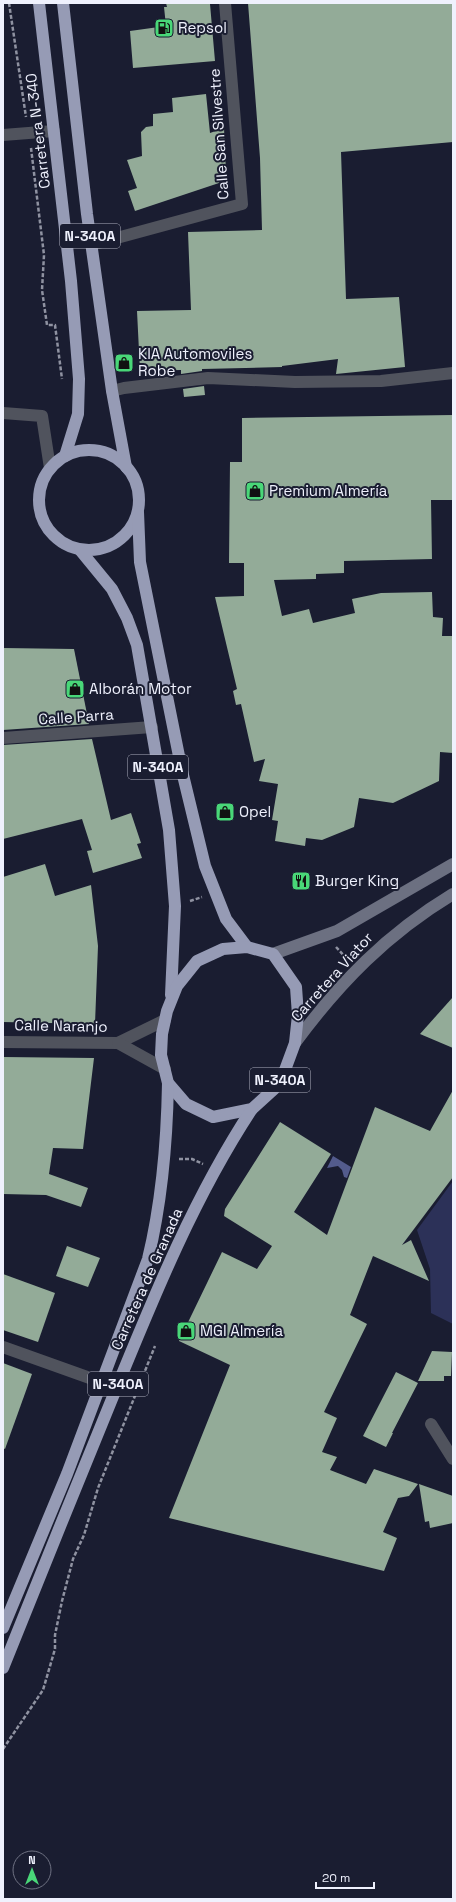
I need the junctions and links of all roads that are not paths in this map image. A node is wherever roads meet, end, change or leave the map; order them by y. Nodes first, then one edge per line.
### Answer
1 (39, 3) edge
2 (63, 3) edge
3 (225, 3) edge
4 (54, 131) junction
5 (3, 135) edge
6 (91, 245) junction
7 (453, 373) edge
8 (112, 391) junction
9 (3, 413) edge
10 (65, 456) junction
11 (126, 467) junction
12 (50, 468) junction
13 (138, 512) junction
14 (80, 550) junction
15 (152, 727) junction
16 (3, 738) edge
17 (453, 864) edge
18 (453, 894) edge
19 (247, 947) junction
20 (273, 954) junction
21 (171, 1002) junction
22 (165, 1020) junction
23 (3, 1042) edge
24 (118, 1043) junction
25 (295, 1043) junction
26 (164, 1069) junction
27 (168, 1083) junction
28 (252, 1109) junction
29 (3, 1347) edge
30 (101, 1382) junction
31 (431, 1424) dead end
32 (453, 1459) edge
33 (3, 1628) edge
34 (3, 1668) edge

1 - 4 highway, Carretera N-340 / N-340A
2 - 6 highway, N-340A
3 - 6 street, Calle San Silvestre
4 - 5 street
4 - 10 highway, Carretera N-340 / N-340A
6 - 8 highway, N-340A
7 - 8 street
8 - 11 highway, N-340A
9 - 12 street
10 - 11 highway, N-340A
10 - 12 highway, N-340A
11 - 13 highway, N-340A
12 - 14 highway, N-340A
13 - 14 highway, N-340A
13 - 19 highway, N-340A
14 - 15 highway, N-340A
15 - 16 street, Calle Parra
15 - 21 highway, N-340A
17 - 20 main road, Carretera Viator
18 - 25 main road, Carretera Viator
19 - 20 highway, N-340A
19 - 21 highway, N-340A
20 - 25 highway, N-340A
21 - 22 highway, N-340A
22 - 24 street, Calle Naranjo
22 - 26 highway, N-340A
23 - 24 street, Calle Naranjo
24 - 26 street, Calle Naranjo
25 - 28 highway, N-340A
26 - 27 highway, N-340A
27 - 28 highway, N-340A
27 - 30 highway, Carretera de Granada / N-340A
28 - 34 highway, Carretera de Granada / N-340A
29 - 30 street
30 - 33 highway, Carretera de Granada / N-340A
31 - 32 street

